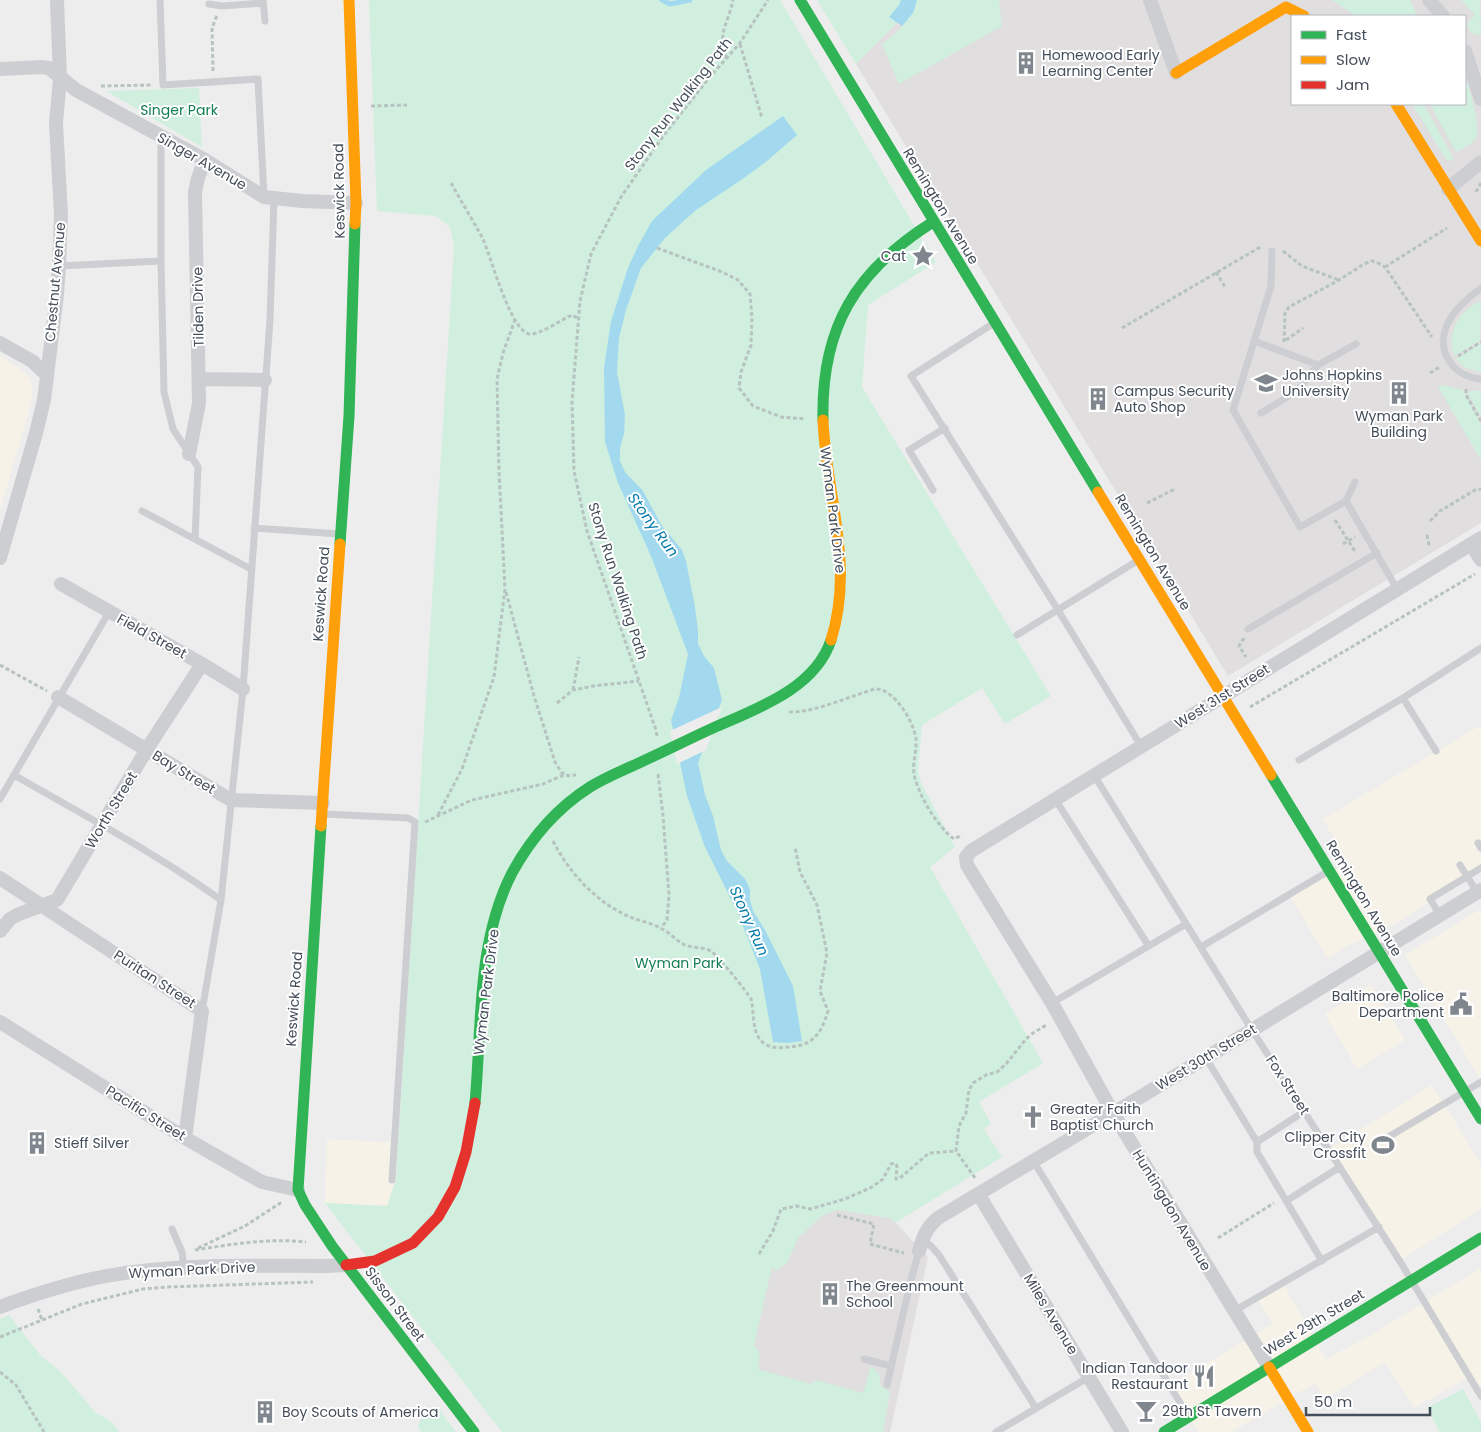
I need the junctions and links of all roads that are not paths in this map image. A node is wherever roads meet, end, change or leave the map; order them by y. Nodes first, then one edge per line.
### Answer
1 (57, 0) edge
2 (160, 0) edge
3 (349, 0) edge
4 (800, 0) edge
5 (1150, 0) edge
6 (1429, 0) edge
7 (263, 2) edge
8 (1285, 3) edge
9 (209, 4) dead end
10 (1303, 15) edge
11 (1442, 15) edge
12 (265, 21) dead end
13 (1466, 54) edge
14 (0, 69) edge
15 (1176, 73) joint
16 (60, 78) junction
17 (1481, 99) edge
18 (1397, 105) edge
19 (161, 137) junction
20 (205, 160) junction
21 (1481, 162) edge
22 (1448, 189) junction
23 (269, 198) junction
24 (356, 203) junction
25 (933, 222) junction
26 (1481, 241) edge
27 (1272, 251) dead end
28 (161, 261) junction
29 (59, 266) junction
30 (1481, 288) edge
31 (995, 322) junction
32 (1254, 341) junction
33 (0, 342) edge
34 (1356, 344) dead end
35 (1318, 365) junction
36 (46, 374) junction
37 (200, 378) junction
38 (1481, 379) edge
39 (265, 380) junction
40 (1261, 413) dead end
41 (944, 428) junction
42 (189, 454) junction
43 (1355, 482) dead end
44 (933, 490) dead end
45 (1346, 501) junction
46 (142, 511) dead end
47 (254, 528) junction
48 (340, 534) junction
49 (195, 539) junction
50 (1476, 541) edge
51 (1377, 553) junction
52 (0, 558) edge
53 (1140, 560) junction
54 (1481, 560) edge
55 (249, 568) dead end
56 (61, 584) dead end
57 (1398, 589) junction
58 (1058, 610) junction
59 (109, 612) junction
60 (1248, 629) dead end
61 (1017, 635) dead end
62 (1481, 648) edge
63 (202, 664) junction
64 (243, 690) junction
65 (1222, 695) junction
66 (56, 696) junction
67 (1403, 698) junction
68 (1141, 746) junction
69 (147, 749) junction
70 (1436, 751) dead end
71 (1299, 760) dead end
72 (14, 775) junction
73 (1094, 775) junction
74 (0, 799) edge
75 (1055, 799) junction
76 (231, 800) junction
77 (322, 809) junction
78 (102, 825) junction
79 (966, 857) joint
80 (1460, 865) dead end
81 (1481, 868) edge
82 (1330, 870) junction
83 (1468, 876) junction
84 (0, 878) edge
85 (1479, 891) edge
86 (221, 900) junction
87 (43, 906) junction
88 (1440, 915) junction
89 (1186, 924) junction
90 (0, 931) edge
91 (1148, 945) junction
92 (1201, 947) junction
93 (1379, 951) junction
94 (1052, 1003) junction
95 (202, 1011) junction
96 (0, 1022) edge
97 (1252, 1030) junction
98 (1206, 1058) junction
99 (1481, 1082) edge
100 (1465, 1092) junction
101 (1305, 1112) junction
102 (1113, 1113) junction
103 (1481, 1119) edge
104 (1390, 1136) dead end
105 (185, 1138) junction
106 (1257, 1142) junction
107 (1034, 1162) junction
108 (1340, 1167) junction
109 (392, 1180) dead end
110 (298, 1190) junction
111 (979, 1195) junction
112 (1284, 1199) junction
113 (1379, 1228) junction
114 (172, 1229) dead end
115 (1481, 1238) edge
116 (920, 1249) junction
117 (1322, 1261) junction
118 (346, 1265) junction
119 (184, 1268) junction
120 (1412, 1281) junction
121 (0, 1307) edge
122 (1234, 1311) junction
123 (864, 1359) dead end
124 (890, 1366) junction
125 (1269, 1367) junction
126 (1090, 1377) junction
127 (887, 1385) dead end
128 (1481, 1396) edge
129 (1036, 1408) junction
130 (1186, 1421) junction
131 (474, 1432) edge
132 (996, 1432) edge
133 (1122, 1432) edge
134 (1164, 1432) edge
135 (1308, 1432) edge

1 - 16 street, Chestnut Avenue
2 - 23 lane
3 - 24 street, Keswick Road
4 - 25 street, Remington Avenue
5 - 15 street
6 - 11 street
7 - 9 lane
7 - 12 lane
8 - 10 street
8 - 15 street
13 - 17 street
14 - 16 street, Singer Avenue
16 - 19 street, Singer Avenue
16 - 29 street, Chestnut Avenue
18 - 22 street
19 - 20 street, Singer Avenue
19 - 28 lane
20 - 23 street, Singer Avenue
20 - 37 street, Tilden Drive
21 - 22 street
22 - 26 street
23 - 24 street, Singer Avenue
23 - 39 lane
24 - 48 street, Keswick Road
25 - 31 street, Remington Avenue
25 - 118 street, Wyman Park Drive
27 - 32 lane
28 - 29 lane
28 - 42 lane
29 - 36 street, Chestnut Avenue
30 - 38 lane
31 - 41 lane
31 - 53 street, Remington Avenue
32 - 35 lane
32 - 45 lane
33 - 36 street
34 - 35 lane
35 - 40 lane
36 - 52 street, Chestnut Avenue
37 - 39 street
37 - 42 street, Tilden Drive
39 - 47 lane
41 - 44 lane
41 - 58 lane
42 - 49 lane
43 - 45 lane
45 - 51 lane
46 - 49 lane
47 - 48 lane
47 - 64 lane
48 - 77 street, Keswick Road
49 - 55 lane
50 - 54 street
50 - 57 street, West 31st Street
51 - 57 lane
51 - 60 lane
53 - 58 lane
53 - 65 street, Remington Avenue
56 - 59 street, Field Street
57 - 65 street, West 31st Street
58 - 61 lane
58 - 68 lane
59 - 63 street, Field Street
59 - 66 lane
62 - 67 lane
63 - 64 street, Field Street
63 - 69 street, Worth Street
64 - 76 lane
65 - 68 street, West 31st Street
65 - 82 street, Remington Avenue
66 - 69 street, Bay Street
66 - 72 lane
67 - 70 lane
67 - 71 lane
68 - 73 street, West 31st Street
69 - 76 street, Bay Street
69 - 78 street, Worth Street
72 - 74 lane
72 - 78 lane
73 - 75 street, West 31st Street
73 - 89 lane, Fox Street
75 - 79 street, West 31st Street
75 - 91 lane
76 - 77 street, Bay Street
76 - 86 lane
77 - 109 lane
77 - 110 street, Keswick Road
78 - 86 lane
78 - 87 street, Worth Street
79 - 94 street, Huntingdon Avenue
80 - 83 lane
81 - 83 lane
82 - 92 lane
82 - 93 street, Remington Avenue
83 - 85 lane
83 - 88 lane
84 - 87 street, Puritan Street
85 - 88 street, West 30th Street
86 - 95 lane
87 - 90 street, Worth Street
87 - 95 street, Puritan Street
88 - 93 street, West 30th Street
89 - 91 lane
89 - 92 lane, Fox Street
91 - 94 lane
92 - 97 lane, Fox Street
93 - 97 street, West 30th Street
93 - 100 street, Remington Avenue
94 - 102 street, Huntingdon Avenue
95 - 105 street, Puritan Street
96 - 105 street, Pacific Street
97 - 98 street, West 30th Street
97 - 101 lane, Fox Street
98 - 102 street, West 30th Street
98 - 106 lane
99 - 100 lane
100 - 103 street, Remington Avenue
100 - 104 lane
101 - 106 lane
101 - 108 lane, Fox Street
102 - 107 street, West 30th Street
102 - 122 street, Huntingdon Avenue
105 - 110 street, Pacific Street
106 - 112 lane
107 - 111 street, West 30th Street
107 - 130 lane
108 - 112 lane
108 - 113 lane, Fox Street
110 - 118 street, Sisson Street
111 - 116 street, West 30th Street
111 - 126 street, Miles Avenue
112 - 117 lane
113 - 117 lane
113 - 120 lane, Fox Street
114 - 119 lane
115 - 120 street, West 29th Street
116 - 124 lane
116 - 129 lane
117 - 122 lane
118 - 119 street, Wyman Park Drive
118 - 131 street, Sisson Street
119 - 121 street, Wyman Park Drive
120 - 125 street, West 29th Street
120 - 128 lane, Fox Street
122 - 125 street, Huntingdon Avenue
123 - 124 lane
124 - 127 lane
125 - 130 street, West 29th Street
125 - 135 street, Huntingdon Avenue
126 - 129 lane
126 - 133 street, Miles Avenue
129 - 132 lane
130 - 134 street, West 29th Street

